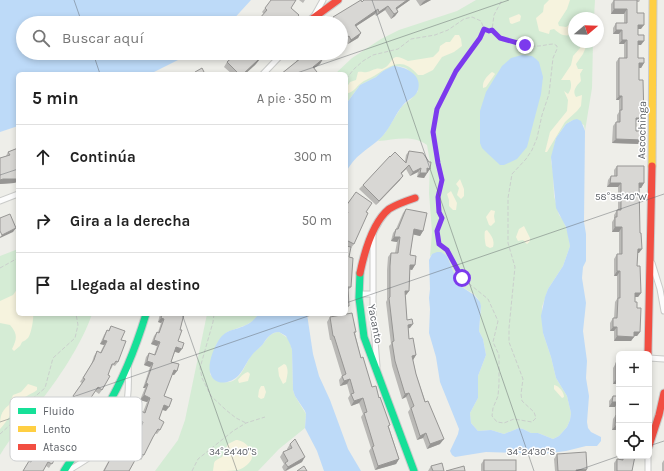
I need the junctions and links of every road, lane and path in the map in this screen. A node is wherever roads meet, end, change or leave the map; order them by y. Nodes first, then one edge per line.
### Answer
1 (323, 0) edge
2 (338, 0) edge
3 (502, 0) edge
4 (653, 0) edge
5 (314, 16) edge
6 (317, 16) edge
7 (484, 29) junction
8 (492, 30) junction
9 (276, 60) edge
10 (265, 72) edge
11 (348, 76) edge
12 (16, 195) edge
13 (414, 198) dead end
14 (0, 201) edge
15 (372, 234) junction
16 (16, 259) edge
17 (651, 259) junction
18 (0, 268) edge
19 (359, 294) junction
20 (373, 294) junction
21 (664, 311) edge
22 (76, 316) edge
23 (145, 316) edge
24 (214, 316) edge
25 (648, 351) edge
26 (652, 358) edge
27 (664, 359) edge
28 (128, 364) junction
29 (378, 371) junction
30 (664, 393) edge
31 (34, 397) edge
32 (112, 397) edge
33 (129, 397) edge
34 (265, 417) dead end
35 (246, 423) junction
36 (10, 425) edge
37 (0, 434) edge
38 (652, 437) edge
39 (648, 459) edge
40 (71, 461) edge
41 (84, 461) edge
42 (64, 471) edge
43 (68, 471) edge
44 (192, 471) edge
45 (414, 471) edge
46 (648, 471) edge

1 - 5 street
2 - 6 street
3 - 8 path
4 - 17 street, Ascochinga
7 - 8 path
7 - 8 path
7 - 11 path
9 - 10 street
12 - 14 street
13 - 15 street, Yacanto
15 - 19 street, Yacanto
15 - 20 street, Yacanto
16 - 18 path
17 - 21 street, Ascochinga
17 - 25 street, Ascochinga
19 - 20 street
19 - 29 street, Yacanto
20 - 29 street, Yacanto
22 - 31 path
23 - 28 street
24 - 35 path
26 - 27 street
28 - 32 street
28 - 33 street
29 - 45 street, Yacanto
30 - 38 street
34 - 35 path
35 - 44 path
36 - 37 path
39 - 46 street
40 - 42 street
41 - 43 street

